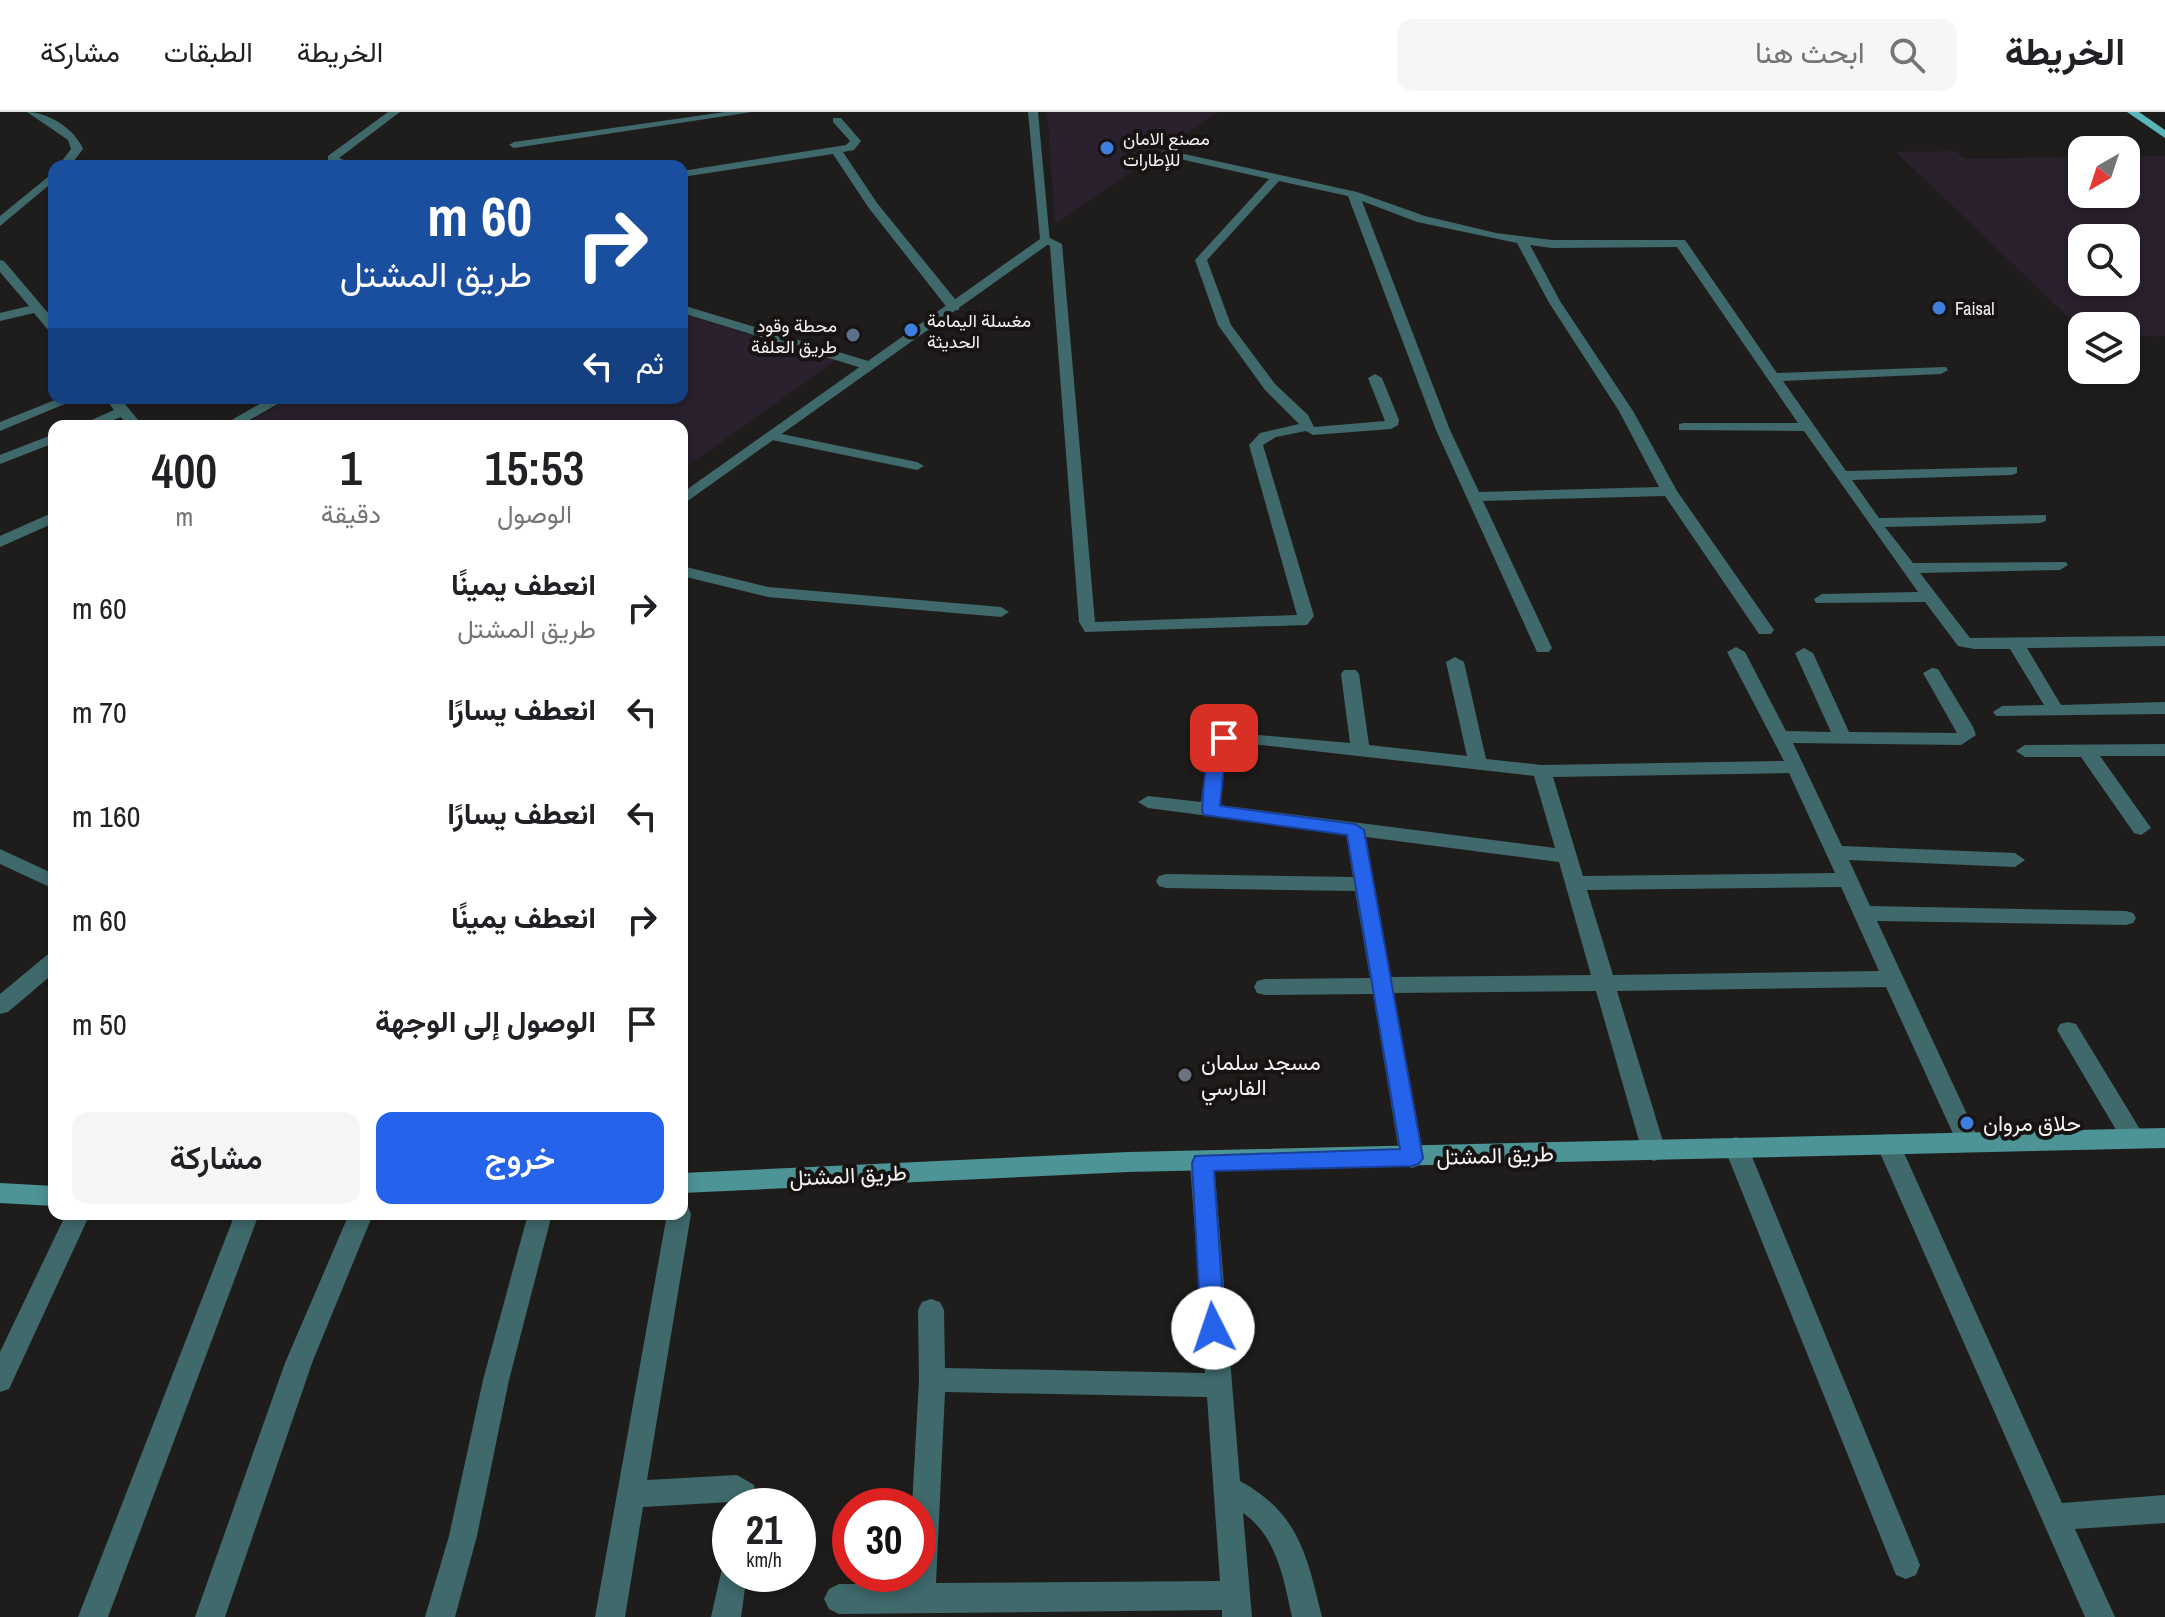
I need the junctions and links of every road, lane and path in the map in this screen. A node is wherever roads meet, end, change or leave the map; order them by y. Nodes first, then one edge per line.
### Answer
1 (32, 112) edge
2 (395, 112) edge
3 (747, 112) edge
4 (1033, 112) edge
5 (2132, 112) edge
6 (837, 120) dead end
7 (2165, 135) edge
8 (514, 145) dead end
9 (837, 151) junction
10 (1166, 153) dead end
11 (69, 160) edge
12 (334, 160) edge
13 (688, 173) edge
14 (1276, 178) junction
15 (48, 180) edge
16 (877, 193) dead end
17 (1353, 194) junction
18 (0, 222) edge
19 (1046, 240) junction
20 (1522, 241) junction
21 (0, 264) edge
22 (959, 304) junction
23 (37, 308) junction
24 (688, 311) edge
25 (0, 317) edge
26 (48, 321) edge
27 (870, 366) junction
28 (1941, 370) dead end
29 (1774, 377) junction
30 (1375, 378) dead end
31 (57, 404) edge
32 (118, 404) edge
33 (270, 404) edge
34 (124, 411) junction
35 (101, 420) edge
36 (131, 420) edge
37 (239, 420) edge
38 (0, 427) edge
39 (1684, 427) dead end
40 (1810, 427) junction
41 (1310, 428) junction
42 (772, 436) junction
43 (48, 440) edge
44 (1335, 448) dead end
45 (0, 460) edge
46 (917, 466) dead end
47 (2012, 470) dead end
48 (1844, 476) junction
49 (1669, 491) junction
50 (688, 496) edge
51 (1474, 497) junction
52 (2040, 518) dead end
53 (48, 520) edge
54 (1874, 523) junction
55 (0, 542) edge
56 (2060, 565) dead end
57 (1911, 568) junction
58 (688, 573) edge
59 (1930, 597) junction
60 (1822, 599) dead end
61 (1001, 612) dead end
62 (1765, 630) dead end
63 (2165, 641) edge
64 (2016, 644) junction
65 (1543, 648) dead end
66 (1736, 652) dead end
67 (1804, 653) dead end
68 (1455, 662) dead end
69 (1932, 673) dead end
70 (1350, 674) dead end
71 (2165, 708) edge
72 (2056, 711) junction
73 (2002, 712) dead end
74 (1842, 736) junction
75 (1779, 737) junction
76 (1360, 749) junction
77 (2086, 750) junction
78 (2165, 750) edge
79 (2025, 751) dead end
80 (1478, 765) junction
81 (1796, 767) junction
82 (1542, 771) junction
83 (1148, 802) dead end
84 (1210, 811) junction
85 (2141, 828) dead end
86 (1355, 830) junction
87 (1836, 853) junction
88 (0, 856) edge
89 (1567, 856) junction
90 (2015, 860) dead end
91 (48, 879) edge
92 (1849, 880) junction
93 (1166, 881) dead end
94 (1575, 883) junction
95 (1365, 884) junction
96 (1864, 913) junction
97 (2126, 918) dead end
98 (48, 966) edge
99 (1895, 979) junction
100 (1604, 982) junction
101 (1382, 984) junction
102 (1265, 987) dead end
103 (0, 1006) edge
104 (2068, 1030) dead end
105 (2133, 1138) junction
106 (2165, 1138) edge
107 (1968, 1142) junction
108 (1888, 1144) junction
109 (1736, 1147) junction
110 (1654, 1151) junction
111 (1412, 1158) junction
112 (1202, 1163) junction
113 (688, 1187) edge
114 (0, 1193) edge
115 (48, 1196) edge
116 (75, 1220) edge
117 (245, 1220) edge
118 (358, 1220) edge
119 (538, 1220) edge
120 (678, 1220) edge
121 (931, 1310) dead end
122 (0, 1380) edge
123 (932, 1380) junction
124 (1218, 1385) junction
125 (712, 1489) edge
126 (1229, 1490) junction
127 (630, 1494) junction
128 (2165, 1509) edge
129 (2055, 1517) junction
130 (1906, 1565) dead end
131 (730, 1592) edge
132 (921, 1598) junction
133 (839, 1599) dead end
134 (1236, 1606) edge
135 (93, 1617) edge
136 (210, 1617) edge
137 (440, 1617) edge
138 (610, 1617) edge
139 (726, 1617) edge
140 (1307, 1617) edge
141 (2100, 1617) edge

1 - 11 street
2 - 12 street
3 - 8 street
4 - 19 street
5 - 7 main road
6 - 9 street
9 - 13 street
9 - 22 street
10 - 14 street
14 - 17 street
14 - 41 street
15 - 18 street
16 - 22 street
17 - 20 street
17 - 51 street
19 - 22 street
19 - 41 street
20 - 29 street
20 - 49 street
21 - 23 street
22 - 27 street
23 - 25 street
23 - 26 street
24 - 27 street
27 - 42 street
28 - 29 street
29 - 40 street
30 - 41 street
31 - 38 street
32 - 34 street
33 - 37 street
34 - 35 street
34 - 36 street
39 - 40 street
40 - 48 street
41 - 44 street
42 - 46 street
42 - 50 street
43 - 45 street
47 - 48 street
48 - 54 street
49 - 51 street
49 - 62 street
51 - 65 street
52 - 54 street
53 - 55 street
54 - 57 street
56 - 57 street
57 - 59 street
58 - 61 street
59 - 60 street
59 - 64 street
63 - 64 street
64 - 72 street
66 - 75 street
67 - 74 street
68 - 80 street
69 - 74 street
70 - 76 street
71 - 72 street
72 - 73 street
74 - 75 street
75 - 81 street
76 - 80 street
76 - 84 street
77 - 78 street
77 - 79 street
77 - 85 street
80 - 82 street
81 - 82 street
81 - 87 street
82 - 89 street
83 - 84 street
84 - 86 street
86 - 89 street
86 - 95 street
87 - 90 street
87 - 92 street
88 - 91 street
89 - 94 street
92 - 94 street
92 - 96 street
93 - 95 street
94 - 100 street
95 - 101 street
96 - 97 street
96 - 99 street
98 - 103 street
99 - 100 street
99 - 107 street
100 - 101 street
100 - 110 street
101 - 102 street
101 - 111 street
104 - 105 street
105 - 106 main road, طريق المشتل
105 - 107 main road, طريق المشتل
107 - 108 main road, طريق المشتل
108 - 109 main road, طريق المشتل
108 - 129 street
109 - 110 main road, طريق المشتل
109 - 130 street
110 - 111 main road, طريق المشتل
111 - 112 main road, طريق المشتل
112 - 113 main road, طريق المشتل
112 - 124 street
114 - 115 main road
116 - 122 street
117 - 135 street
118 - 136 street
119 - 137 street
120 - 127 street
121 - 123 street
123 - 124 street
123 - 132 street
124 - 126 street
125 - 127 street
126 - 134 street
126 - 140 street
127 - 138 street
128 - 129 street
129 - 141 street
131 - 139 street
132 - 133 street
132 - 134 street

